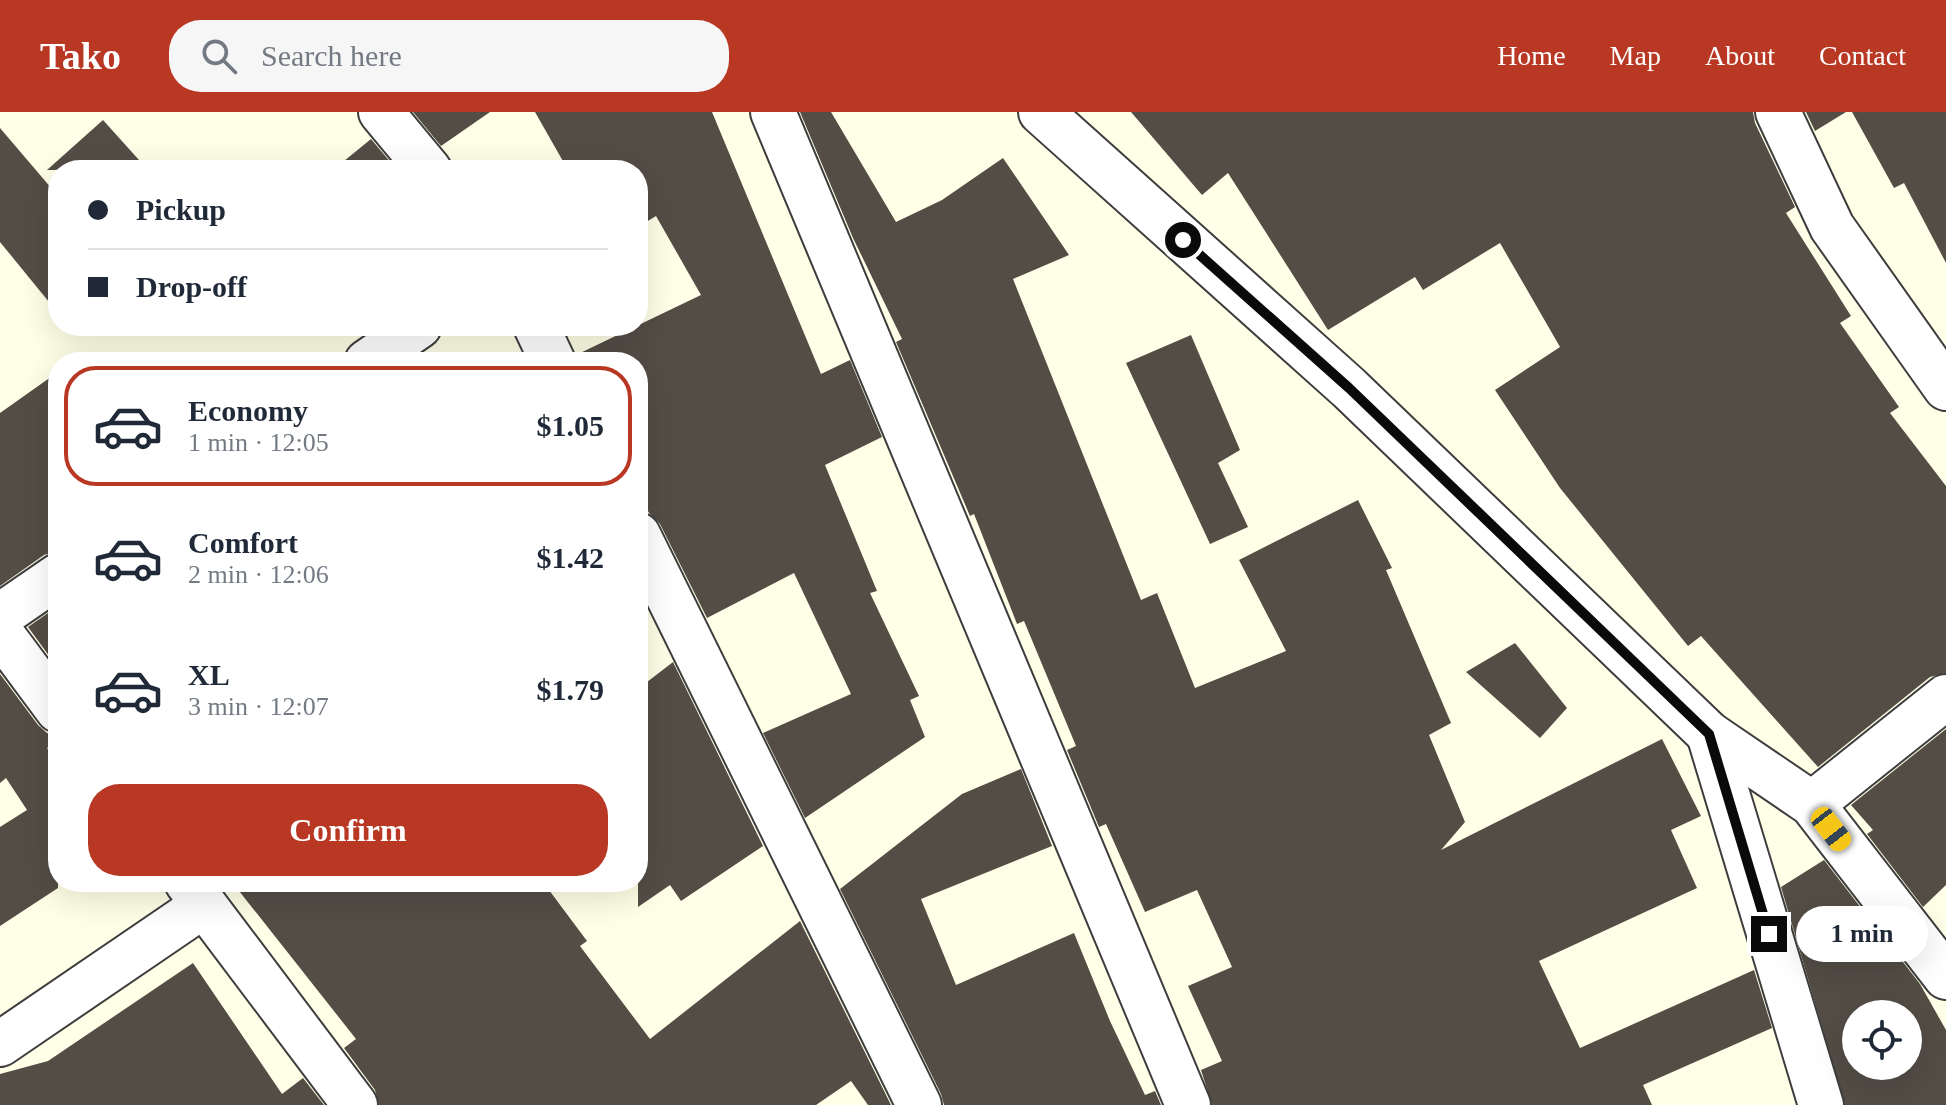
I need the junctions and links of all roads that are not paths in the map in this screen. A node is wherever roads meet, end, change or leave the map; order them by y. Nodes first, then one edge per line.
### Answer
1 (381, 112) edge
2 (773, 112) edge
3 (1041, 112) edge
4 (1778, 112) edge
5 (421, 160) edge
6 (405, 336) edge
7 (381, 352) edge
8 (1946, 388) edge
9 (648, 555) edge
10 (48, 583) edge
11 (0, 616) edge
12 (0, 632) edge
13 (48, 697) edge
14 (1946, 697) edge
15 (1709, 734) junction
16 (1812, 804) junction
17 (195, 893) edge
18 (1946, 977) edge
19 (0, 1044) edge
20 (355, 1105) edge
21 (919, 1105) edge
22 (1188, 1105) edge
23 (1821, 1105) edge

1 - 5 street
2 - 22 street
3 - 15 street
4 - 8 street
6 - 7 street
9 - 21 street
10 - 11 street
12 - 13 street
14 - 16 street
15 - 16 street
15 - 23 street
16 - 18 street
17 - 19 street
17 - 20 street

